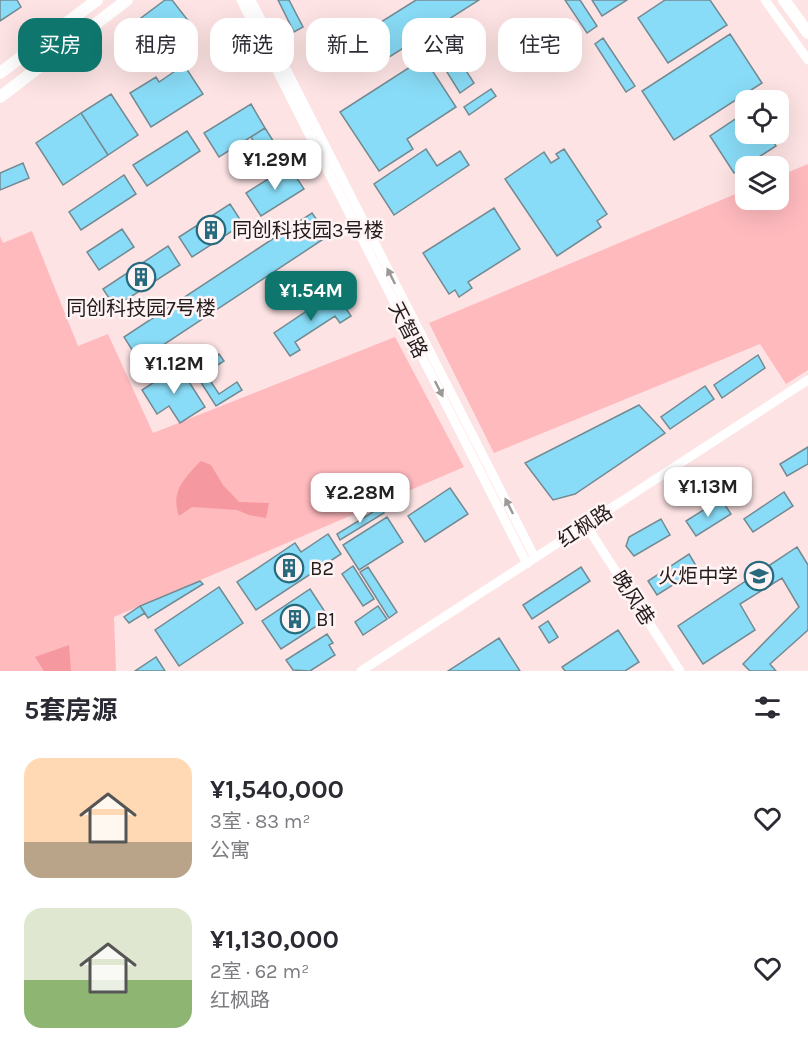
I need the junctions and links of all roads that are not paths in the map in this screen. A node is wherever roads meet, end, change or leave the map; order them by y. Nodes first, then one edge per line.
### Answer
1 (97, 0) edge
2 (127, 0) edge
3 (241, 0) edge
4 (250, 0) edge
5 (765, 0) edge
6 (784, 0) edge
7 (808, 33) edge
8 (808, 60) edge
9 (0, 73) edge
10 (0, 97) edge
11 (808, 380) edge
12 (586, 525) junction
13 (531, 561) junction
14 (361, 671) edge
15 (680, 671) edge

1 - 9 main road
2 - 10 main road
3 -> 13 street, 天智路
13 -> 4 street, 天智路
5 - 8 street
6 - 7 main road
11 - 12 street, 红枫路
12 - 13 street, 红枫路
12 - 15 street, 晚风巷
13 - 14 street, 红枫路

